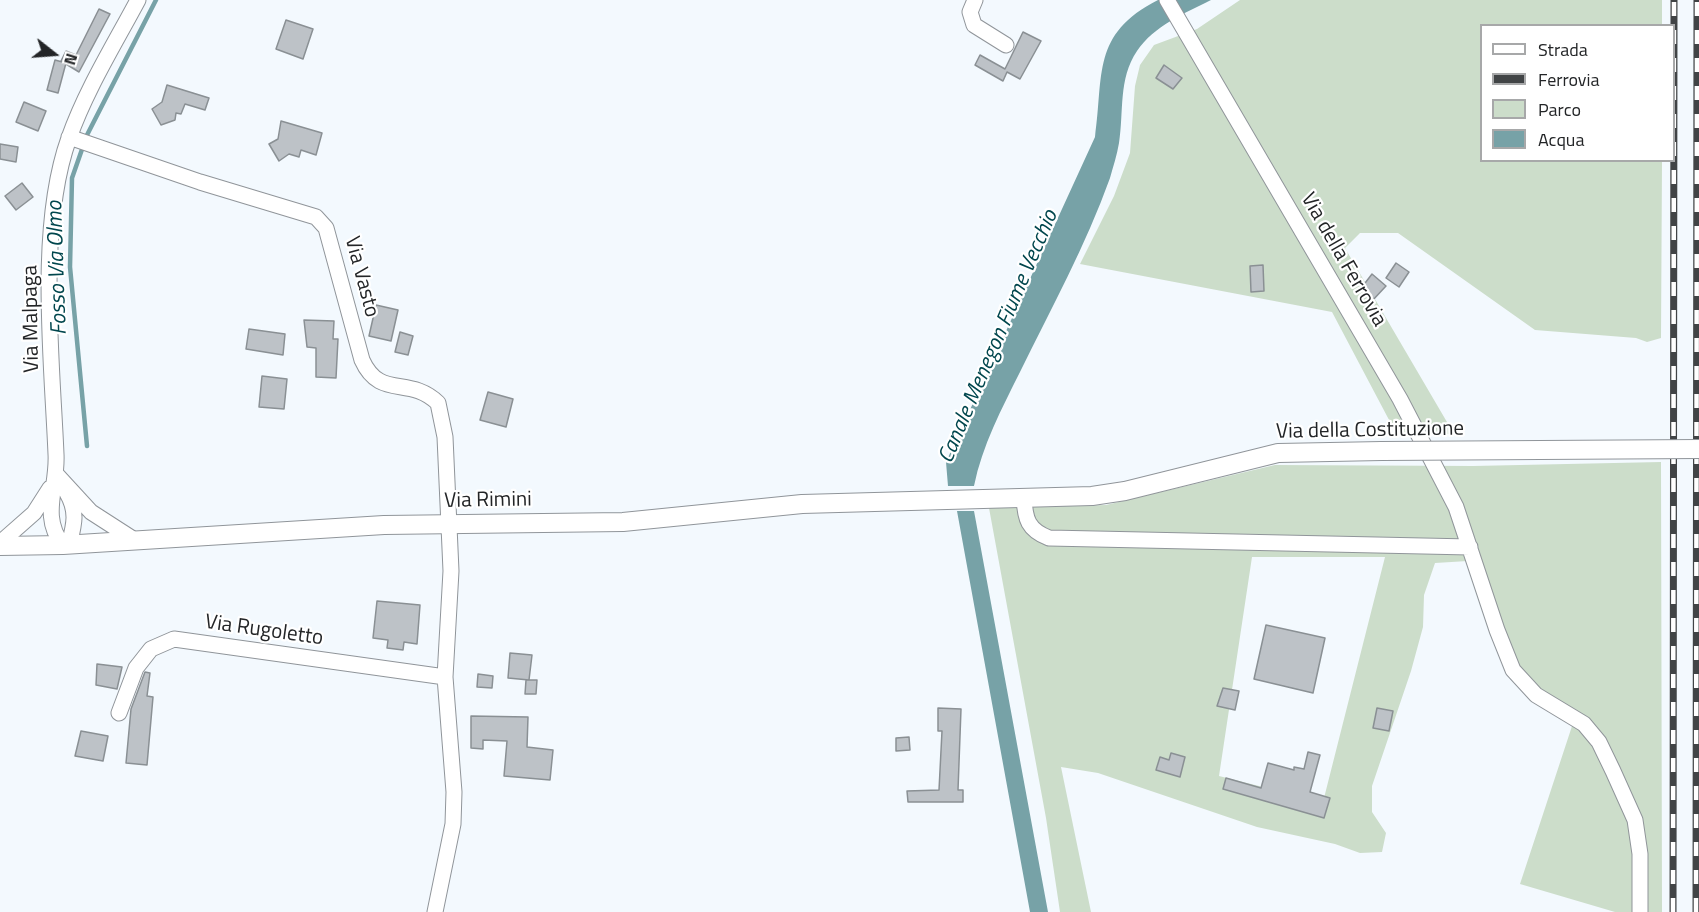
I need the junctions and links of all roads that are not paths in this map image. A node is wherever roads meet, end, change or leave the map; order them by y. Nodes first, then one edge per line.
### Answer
1 (138, 0) edge
2 (975, 0) edge
3 (1167, 0) edge
4 (1006, 45) dead end
5 (79, 141) junction
6 (1699, 449) edge
7 (57, 475) junction
8 (1024, 498) junction
9 (981, 499) joint
10 (448, 523) junction
11 (136, 541) junction
12 (0, 545) edge
13 (66, 545) junction
14 (1470, 547) junction
15 (445, 677) junction
16 (119, 713) dead end
17 (435, 912) edge
18 (1640, 912) edge

1 - 5 street, Via Malpaga
2 - 4 street
3 - 14 street, Via della Ferrovia
5 - 7 street, Via Malpaga
5 - 10 street, Via Vasto
6 - 8 main road, Via della Costituzione, bridge
7 - 11 street
7 - 12 street
7 - 13 street
7 - 13 street
8 - 9 main road, Via della Costituzione
8 - 14 street
9 - 10 main road, Via Rimini
10 - 11 main road, Via Rimini
10 - 15 street
11 - 13 main road, Via Rimini
12 - 13 main road, Via Rimini
14 - 18 street, Via della Ferrovia
15 - 16 street, Via Rugoletto
15 - 17 street

